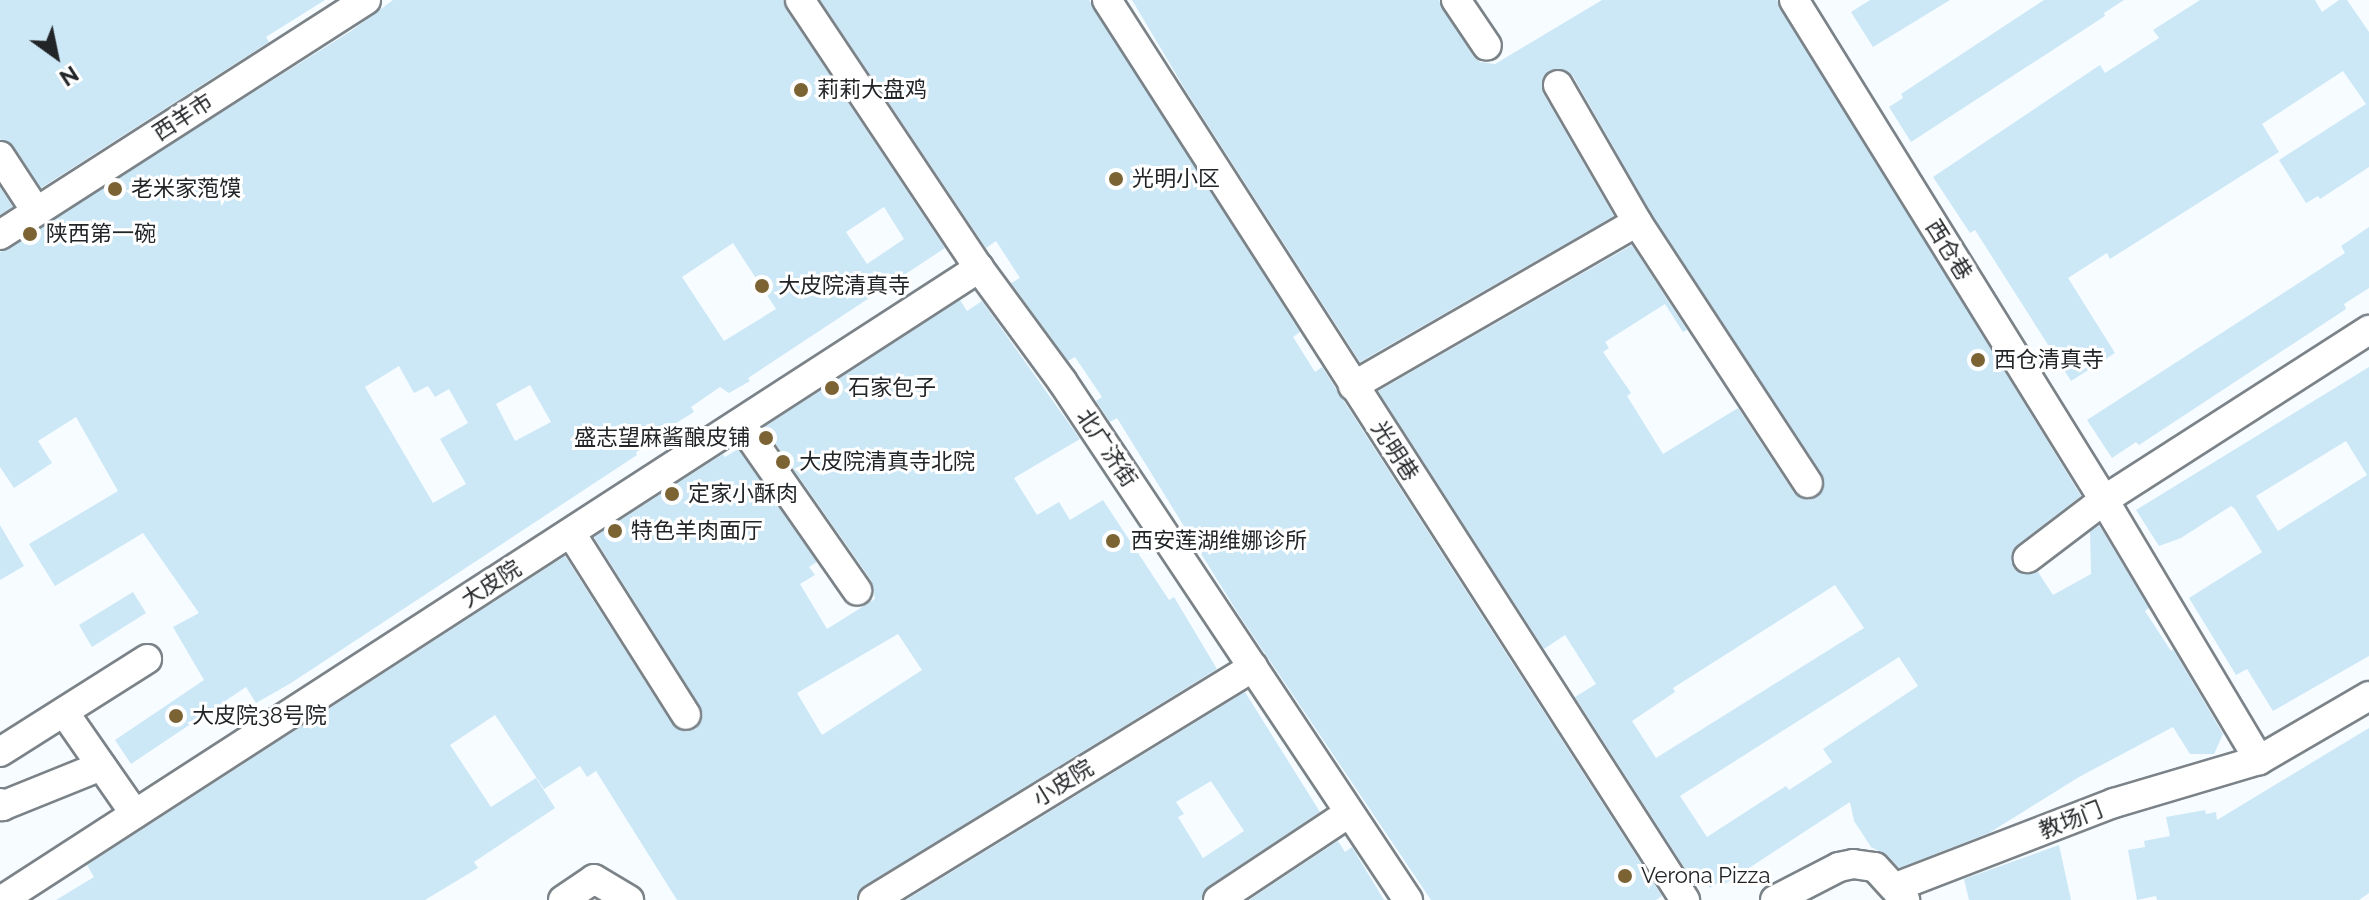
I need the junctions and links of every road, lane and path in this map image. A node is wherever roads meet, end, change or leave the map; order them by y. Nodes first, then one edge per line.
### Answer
1 (366, 0) edge
2 (800, 0) edge
3 (1107, 0) edge
4 (1456, 0) edge
5 (1794, 0) edge
6 (1487, 46) dead end
7 (1558, 85) dead end
8 (0, 156) edge
9 (36, 211) junction
10 (1637, 222) junction
11 (0, 235) edge
12 (979, 268) junction
13 (2369, 330) edge
14 (1353, 386) junction
15 (741, 424) junction
16 (1808, 483) dead end
17 (2104, 500) junction
18 (571, 533) junction
19 (2028, 558) dead end
20 (857, 590) dead end
21 (147, 659) dead end
22 (1253, 667) junction
23 (2369, 696) edge
24 (64, 712) junction
25 (686, 715) dead end
26 (0, 752) edge
27 (2259, 760) junction
28 (101, 766) junction
29 (0, 803) edge
30 (1349, 813) junction
31 (135, 814) junction
32 (1900, 894) edge
33 (2, 900) edge
34 (563, 900) edge
35 (629, 900) edge
36 (873, 900) edge
37 (1218, 900) edge
38 (1408, 900) edge
39 (1685, 900) edge
40 (1775, 900) edge

1 - 9 street, 西羊市
2 - 12 street, 北广济街
3 - 14 street, 光明巷
4 - 6 street
5 - 17 street, 西仓巷
7 - 10 street
8 - 9 street
9 - 11 street, 西羊市
10 - 14 street
10 - 16 street
12 - 15 street, 大皮院
12 - 22 street, 北广济街
13 - 17 street
14 - 39 street, 光明巷
15 - 18 street, 大皮院
15 - 20 street
17 - 19 street
17 - 27 street, 西仓巷
18 - 25 street
18 - 31 street, 大皮院
21 - 24 street
22 - 30 street, 北广济街
22 - 36 street, 小皮院
23 - 27 street, 教场门
24 - 26 street
24 - 28 street
27 - 32 street, 教场门
28 - 29 street
28 - 31 street
30 - 37 street
30 - 38 street, 北广济街
31 - 33 street, 大皮院
32 - 40 street, 教场门
34 - 35 street

